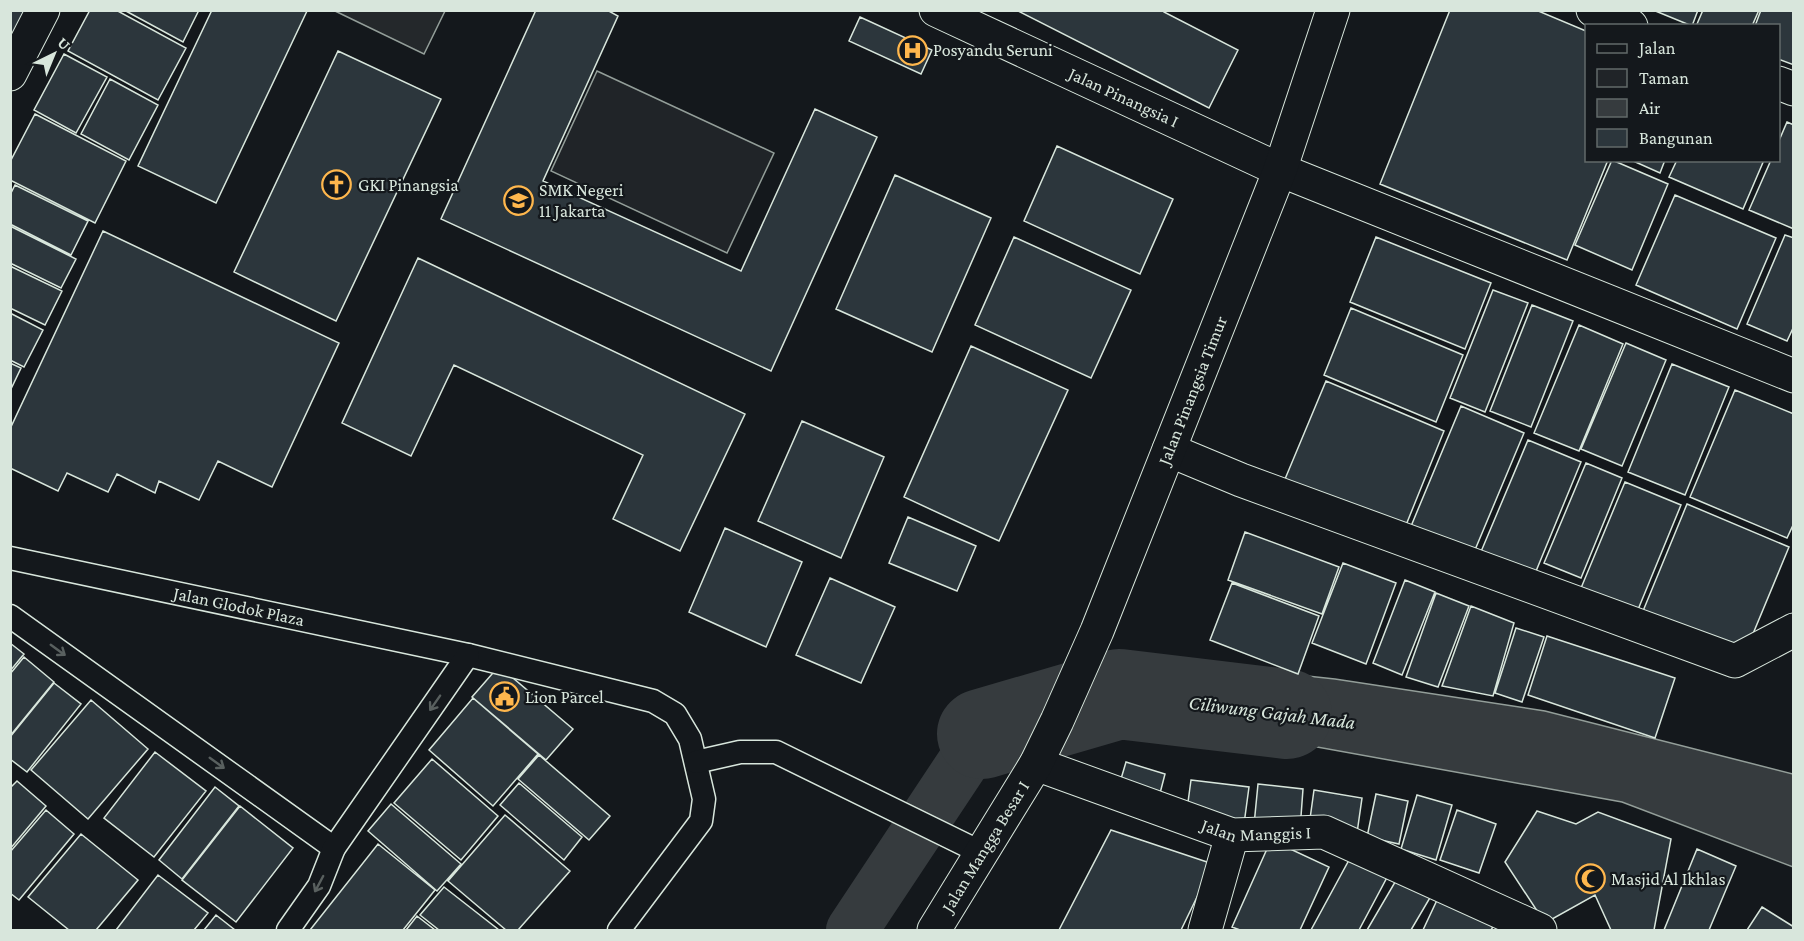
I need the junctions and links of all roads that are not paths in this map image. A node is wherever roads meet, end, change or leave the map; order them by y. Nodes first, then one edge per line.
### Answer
1 (43, 10) edge
2 (936, 10) edge
3 (1334, 10) edge
4 (1593, 10) edge
5 (1626, 24) edge
6 (10, 74) edge
7 (1780, 83) edge
8 (1794, 89) edge
9 (1280, 170) junction
10 (1794, 376) edge
11 (1169, 450) junction
12 (10, 558) edge
13 (10, 616) edge
14 (1794, 630) edge
15 (468, 655) junction
16 (696, 762) junction
17 (1036, 764) junction
18 (1232, 836) junction
19 (334, 848) junction
20 (982, 853) junction
21 (288, 930) edge
22 (620, 930) edge
23 (934, 930) edge
24 (1205, 930) edge
25 (1540, 930) edge

1 - 6 street
2 - 9 street, Jalan Pinangsia I
3 - 9 street, Jalan Pinangsia Timur
4 - 5 street
7 - 8 street
9 - 10 street, Jalan Pinangsia I
9 - 11 street, Jalan Pinangsia Timur
11 - 14 street
11 - 17 street, Jalan Pinangsia Timur
12 - 15 lane, Jalan Glodok Plaza
13 -> 19 lane
15 - 16 lane, Jalan Glodok Plaza
15 -> 19 lane
16 - 20 lane
16 - 22 lane, Jalan Glodok Plaza
17 - 18 street, Jalan Manggis I
17 - 20 street, Jalan Mangga Besar I
18 - 24 street
18 - 25 street, Jalan Manggis I
19 -> 21 lane
20 - 23 street, Jalan Mangga Besar I

